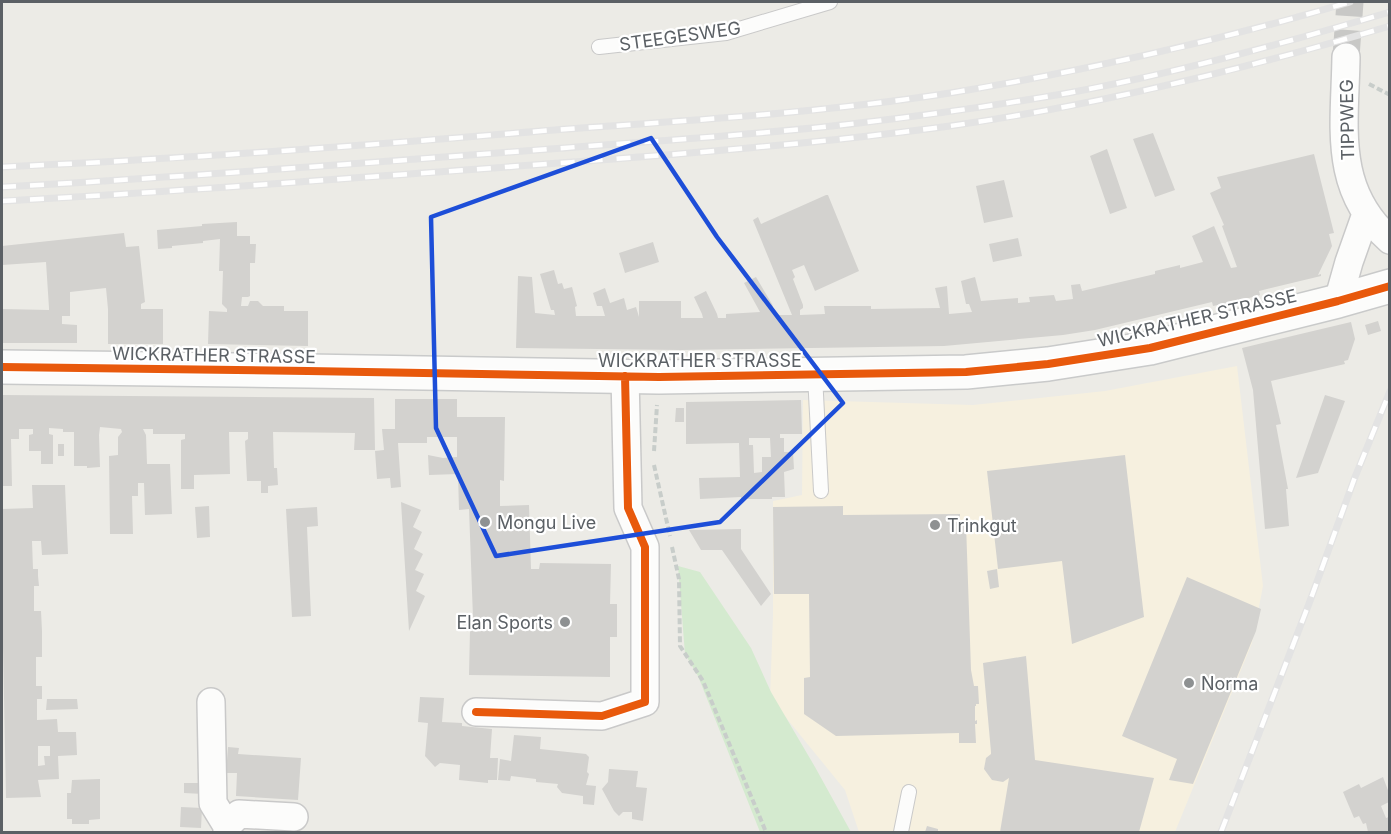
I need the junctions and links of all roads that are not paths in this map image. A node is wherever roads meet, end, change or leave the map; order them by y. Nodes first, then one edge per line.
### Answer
1 (830, 2) edge
2 (599, 47) dead end
3 (1346, 57) tunnel mouth
4 (1366, 214) junction
5 (1389, 240) edge
6 (1389, 286) edge
7 (1338, 301) junction
8 (2, 367) edge
9 (815, 375) junction
10 (625, 376) junction
11 (821, 491) dead end
12 (211, 702) dead end
13 (476, 712) dead end
14 (909, 792) dead end
15 (294, 817) dead end
16 (227, 829) edge
17 (901, 832) edge

1 - 2 lane, STEEGESWEG
3 - 4 street, TIPPWEG
4 - 5 street, TIPPWEG
4 - 7 street
6 - 7 main road, WICKRATHER STRASSE
7 - 9 main road, WICKRATHER STRASSE
8 - 10 main road, WICKRATHER STRASSE
9 - 10 main road, WICKRATHER STRASSE
9 - 11 lane
10 - 13 street
12 - 16 street
14 - 17 lane
15 - 16 street

